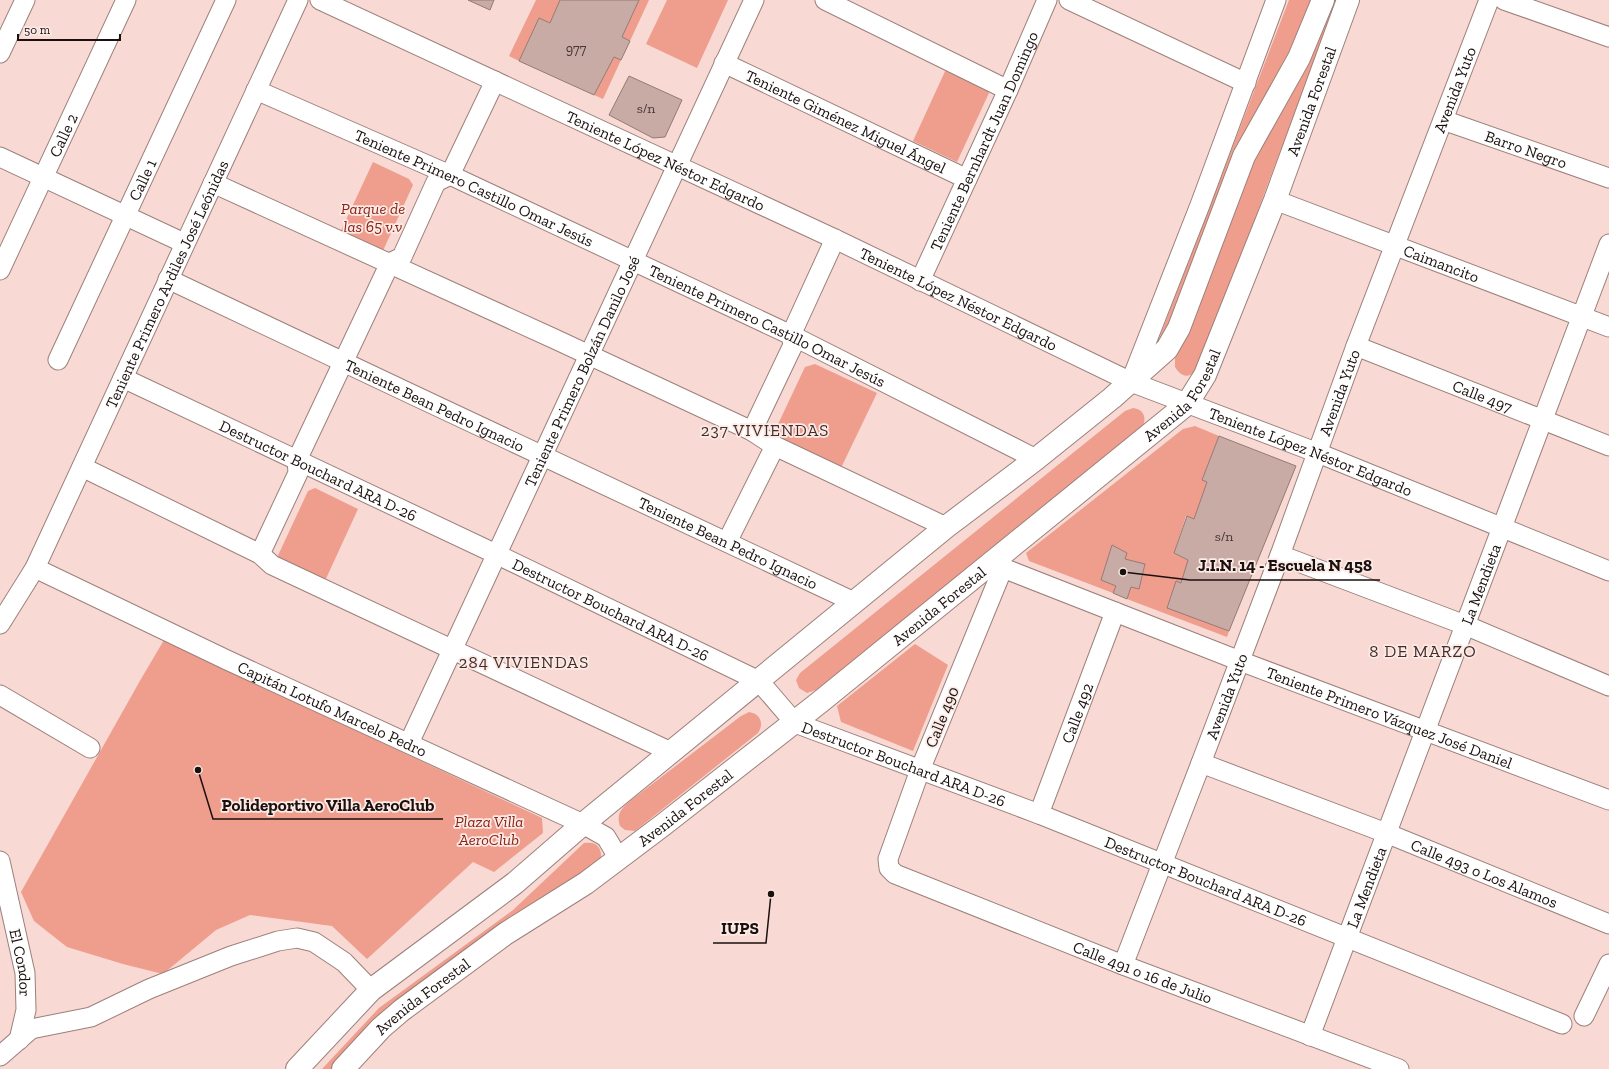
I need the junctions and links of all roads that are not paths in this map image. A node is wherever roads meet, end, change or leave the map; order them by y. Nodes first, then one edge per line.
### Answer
1 (25, 0) edge
2 (126, 0) edge
3 (226, 0) edge
4 (298, 0) edge
5 (320, 0) edge
6 (754, 0) edge
7 (825, 0) edge
8 (1047, 0) edge
9 (1069, 0) edge
10 (1276, 0) edge
11 (1324, 0) edge
12 (1348, 0) edge
13 (1490, 0) edge
14 (1504, 0) edge
15 (1609, 37) edge
16 (0, 53) edge
17 (724, 63) junction
18 (495, 81) junction
19 (1246, 83) junction
20 (256, 90) junction
21 (1008, 90) junction
22 (1444, 120) junction
23 (0, 157) edge
24 (676, 165) junction
25 (450, 175) junction
26 (43, 177) junction
27 (1609, 178) edge
28 (967, 179) junction
29 (213, 183) junction
30 (1274, 200) junction
31 (125, 216) junction
32 (835, 239) junction
33 (184, 243) junction
34 (1609, 244) edge
35 (1395, 245) junction
36 (632, 261) junction
37 (390, 263) junction
38 (0, 270) edge
39 (168, 279) junction
40 (920, 281) junction
41 (1582, 316) junction
42 (1609, 327) edge
43 (791, 335) junction
44 (1356, 346) junction
45 (588, 355) junction
46 (58, 360) dead end
47 (342, 363) junction
48 (123, 378) junction
49 (1131, 382) junction
50 (1187, 404) junction
51 (1542, 420) junction
52 (752, 431) junction
53 (775, 446) junction
54 (1609, 446) edge
55 (1318, 453) junction
56 (542, 455) junction
57 (1036, 459) junction
58 (297, 460) junction
59 (82, 467) junction
60 (946, 527) junction
61 (1502, 527) junction
62 (728, 542) junction
63 (260, 554) junction
64 (496, 554) junction
65 (1280, 555) junction
66 (1000, 563) junction
67 (35, 568) junction
68 (1609, 571) edge
69 (854, 602) junction
70 (1116, 612) junction
71 (1, 621) edge
72 (1464, 625) junction
73 (452, 649) junction
74 (1240, 661) junction
75 (759, 681) junction
76 (1609, 686) edge
77 (0, 695) edge
78 (795, 723) junction
79 (1425, 731) junction
80 (409, 743) junction
81 (90, 748) dead end
82 (671, 752) junction
83 (1201, 763) junction
84 (920, 770) junction
85 (1609, 800) edge
86 (1038, 814) junction
87 (583, 824) junction
88 (1386, 833) junction
89 (619, 859) junction
90 (0, 861) edge
91 (1162, 864) junction
92 (889, 868) joint
93 (3, 894) edge
94 (1609, 924) edge
95 (1347, 938) junction
96 (1609, 964) edge
97 (1123, 965) junction
98 (371, 990) junction
99 (1584, 1016) dead end
100 (1562, 1024) dead end
101 (1310, 1036) junction
102 (19, 1040) junction
103 (0, 1056) edge
104 (297, 1069) edge
105 (343, 1069) edge
106 (1399, 1069) edge

1 - 16 street
2 - 26 street, Calle 2
3 - 31 street, Calle 1
4 - 20 street, Teniente Primero Ardiles José Leónidas
5 - 18 street, Teniente López Néstor Edgardo
6 - 17 street, Teniente Primero Bolzán Danilo José
7 - 21 street
8 - 21 street, Teniente Bernhardt Juan Domingo
9 - 19 street
10 - 19 street, Avenida Forestal
11 - 49 main road, Avenida Forestal
12 - 30 main road, Avenida Forestal
13 - 22 street, Avenida Yuto
14 - 15 street
17 - 24 street, Teniente Primero Bolzán Danilo José
17 - 28 street, Teniente Giménez Miguel Ángel
18 - 24 street, Teniente López Néstor Edgardo
18 - 25 street
19 - 49 street, Avenida Forestal
20 - 25 street, Teniente Primero Castillo Omar Jesús
20 - 29 street, Teniente Primero Ardiles José Leónidas
21 - 28 street, Teniente Bernhardt Juan Domingo
22 - 27 street, Barro Negro
22 - 35 street, Avenida Yuto
23 - 26 street
24 - 32 street, Teniente López Néstor Edgardo
24 - 36 street, Teniente Primero Bolzán Danilo José
25 - 36 street, Teniente Primero Castillo Omar Jesús
25 - 37 street
26 - 31 street
26 - 38 street, Calle 2
28 - 40 street, Teniente Bernhardt Juan Domingo
29 - 33 street, Teniente Primero Ardiles José Leónidas
29 - 37 street
30 - 35 street, Caimancito
30 - 50 main road, Avenida Forestal
31 - 33 street
31 - 46 street, Calle 1
32 - 40 street, Teniente López Néstor Edgardo
32 - 43 street
33 - 39 street, Teniente Primero Ardiles José Leónidas
34 - 41 street, La Mendieta
35 - 41 street, Caimancito
35 - 44 street, Avenida Yuto
36 - 43 street, Teniente Primero Castillo Omar Jesús
36 - 45 street, Teniente Primero Bolzán Danilo José
37 - 45 street
37 - 47 street
39 - 47 street, Teniente Bean Pedro Ignacio
39 - 48 street, Teniente Primero Ardiles José Leónidas
40 - 49 street, Teniente López Néstor Edgardo
41 - 42 street, Caimancito
41 - 51 street, La Mendieta
43 - 52 street
43 - 57 street, Teniente Primero Castillo Omar Jesús
44 - 51 street, Calle 497
44 - 55 street, Avenida Yuto
45 - 52 street
45 - 56 street, Teniente Primero Bolzán Danilo José
47 - 56 street, Teniente Bean Pedro Ignacio
47 - 58 street
48 - 58 street, Destructor Bouchard ARA D-26
48 - 59 street, Teniente Primero Ardiles José Leónidas
49 - 50 street, Teniente López Néstor Edgardo
49 - 57 main road, Avenida Forestal
50 - 55 street, Teniente López Néstor Edgardo
50 - 66 main road, Avenida Forestal
51 - 54 street, Calle 497
51 - 61 street, La Mendieta
52 - 53 street
53 - 60 street
53 - 62 street
55 - 61 street, Teniente López Néstor Edgardo
55 - 65 street, Avenida Yuto
56 - 62 street, Teniente Bean Pedro Ignacio
56 - 64 street, Teniente Primero Bolzán Danilo José
57 - 60 main road, Avenida Forestal
58 - 63 street
58 - 64 street, Destructor Bouchard ARA D-26
59 - 63 street
59 - 67 street, Teniente Primero Ardiles José Leónidas
60 - 69 main road, Avenida Forestal
61 - 68 street, Teniente López Néstor Edgardo
61 - 72 street, La Mendieta
62 - 69 street, Teniente Bean Pedro Ignacio
63 - 73 street
64 - 73 street, Teniente Primero Bolzán Danilo José
64 - 75 street, Destructor Bouchard ARA D-26
65 - 72 street
65 - 74 street, Avenida Yuto
66 - 70 street, Teniente Primero Vázquez José Daniel
66 - 78 main road, Avenida Forestal
66 - 84 street, Calle 490
67 - 71 street, Teniente Primero Ardiles José Leónidas
67 - 80 street, Capitán Lotufo Marcelo Pedro
69 - 75 main road, Avenida Forestal
70 - 74 street, Teniente Primero Vázquez José Daniel
70 - 86 street, Calle 492
72 - 76 street
72 - 79 street, La Mendieta
73 - 80 street, Teniente Primero Bolzán Danilo José
73 - 82 street
74 - 79 street, Teniente Primero Vázquez José Daniel
74 - 83 street, Avenida Yuto
75 - 78 street, Destructor Bouchard ARA D-26
75 - 82 main road, Avenida Forestal
77 - 81 street
78 - 84 street, Destructor Bouchard ARA D-26
78 - 89 main road, Avenida Forestal
79 - 85 street, Teniente Primero Vázquez José Daniel
79 - 88 street, La Mendieta
80 - 87 street, Capitán Lotufo Marcelo Pedro
82 - 87 main road, Avenida Forestal
83 - 88 street, Calle 493 o Los Alamos
83 - 91 street, Avenida Yuto
84 - 86 street, Destructor Bouchard ARA D-26
84 - 92 street, Calle 490
86 - 91 street, Destructor Bouchard ARA D-26
87 - 89 street, Capitán Lotufo Marcelo Pedro
87 - 98 main road, Avenida Forestal
88 - 94 street, Calle 493 o Los Alamos
88 - 95 street, La Mendieta
89 - 105 main road, Avenida Forestal
90 - 93 street, El Condor
91 - 95 street, Destructor Bouchard ARA D-26
91 - 97 street, Avenida Yuto
92 - 97 street, Calle 491 o 16 de Julio
93 - 102 street, El Condor
95 - 100 street, Destructor Bouchard ARA D-26
95 - 101 street, La Mendieta
96 - 99 street
97 - 101 street, Calle 491 o 16 de Julio
98 - 102 street
98 - 104 main road, Avenida Forestal
101 - 106 street, Calle 491 o 16 de Julio
102 - 103 street

